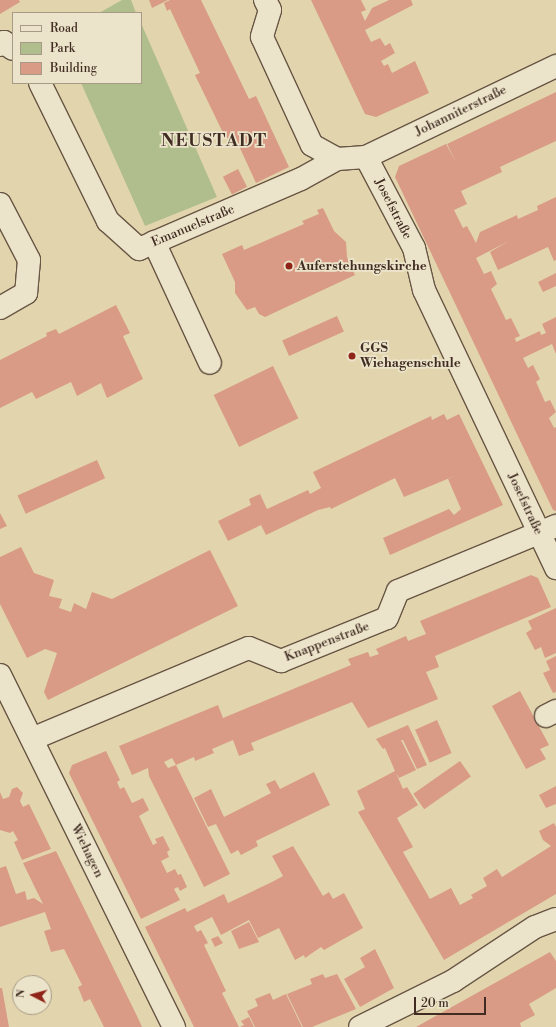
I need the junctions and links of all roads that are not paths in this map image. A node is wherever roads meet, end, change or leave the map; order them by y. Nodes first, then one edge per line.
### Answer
1 (265, 0) edge
2 (0, 45) edge
3 (12, 48) edge
4 (556, 66) edge
5 (40, 84) edge
6 (366, 157) junction
7 (337, 159) junction
8 (0, 204) edge
9 (154, 242) junction
10 (0, 308) edge
11 (210, 363) dead end
12 (548, 530) edge
13 (556, 568) edge
14 (0, 675) edge
15 (32, 739) junction
16 (556, 919) edge
17 (174, 1027) edge
18 (360, 1027) edge

1 - 7 street
2 - 3 street
4 - 6 street, Johanniterstraße
5 - 9 street, Emanuelstraße
6 - 7 street
6 - 12 street, Josefstraße
7 - 9 street, Emanuelstraße
8 - 10 street
9 - 11 street
12 - 13 street, Josefstraße
12 - 15 street, Knappenstraße
14 - 15 street, Wiehagen
15 - 17 street, Wiehagen
16 - 18 street

